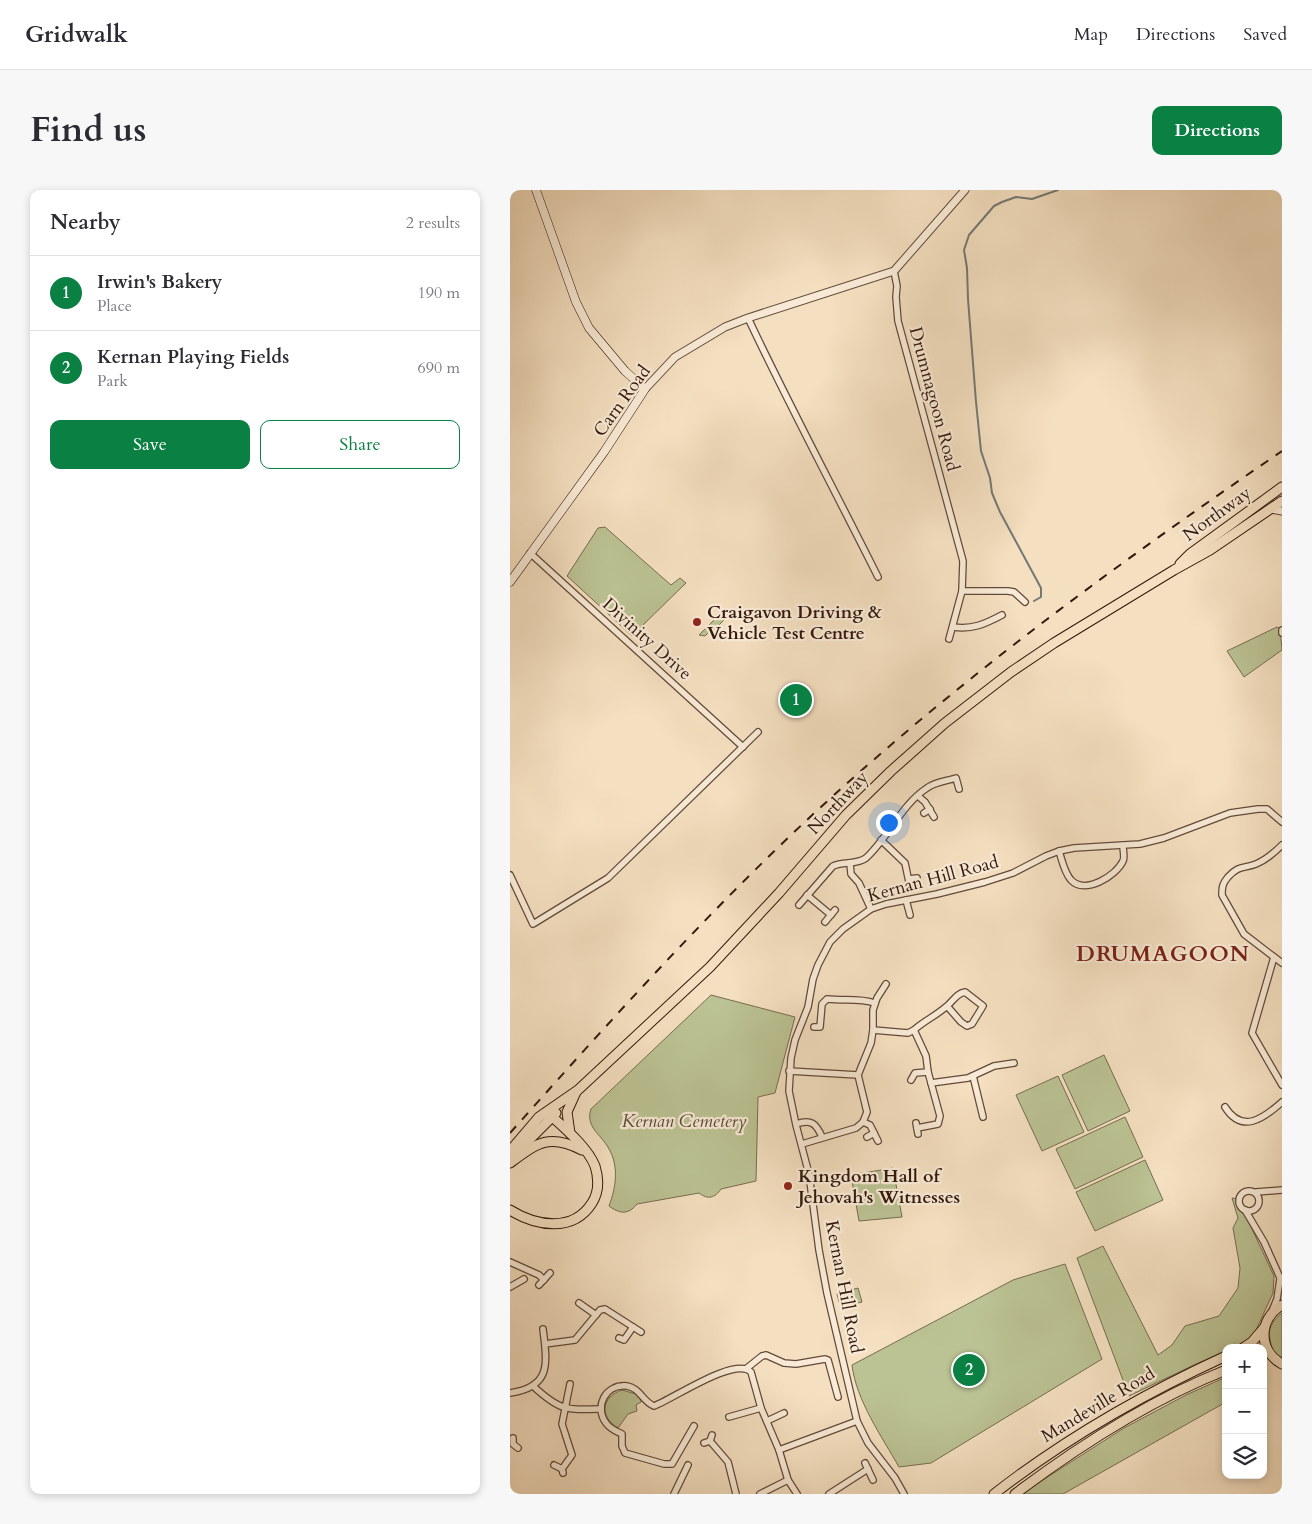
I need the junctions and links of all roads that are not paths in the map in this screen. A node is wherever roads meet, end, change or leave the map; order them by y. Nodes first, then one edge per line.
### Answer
1 (536, 190) edge
2 (965, 190) edge
3 (894, 271) junction
4 (748, 318) junction
5 (645, 389) junction
6 (1280, 494) edge
7 (1271, 510) junction
8 (1282, 511) edge
9 (530, 553) junction
10 (1174, 570) junction
11 (878, 578) dead end
12 (510, 582) edge
13 (962, 591) junction
14 (1025, 602) dead end
15 (1002, 615) dead end
16 (953, 627) junction
17 (949, 639) dead end
18 (758, 732) dead end
19 (743, 748) junction
20 (959, 789) dead end
21 (918, 796) junction
22 (930, 809) junction
23 (924, 813) dead end
24 (934, 817) dead end
25 (1282, 822) edge
26 (882, 840) junction
27 (1282, 845) edge
28 (1123, 846) junction
29 (1060, 851) junction
30 (850, 863) junction
31 (510, 875) edge
32 (917, 878) dead end
33 (909, 879) junction
34 (910, 887) dead end
35 (807, 895) junction
36 (906, 900) junction
37 (799, 905) dead end
38 (871, 909) junction
39 (910, 915) dead end
40 (825, 922) dead end
41 (1274, 957) junction
42 (1282, 963) edge
43 (886, 984) dead end
44 (875, 1003) junction
45 (947, 1006) junction
46 (814, 1028) dead end
47 (873, 1030) junction
48 (914, 1030) junction
49 (1014, 1063) dead end
50 (789, 1071) junction
51 (928, 1072) junction
52 (858, 1075) junction
53 (972, 1076) junction
54 (911, 1081) dead end
55 (931, 1083) junction
56 (1282, 1085) edge
57 (578, 1090) junction
58 (1282, 1102) edge
59 (1225, 1107) dead end
60 (984, 1112) dead end
61 (549, 1114) junction
62 (863, 1122) junction
63 (796, 1124) junction
64 (917, 1128) dead end
65 (570, 1133) junction
66 (874, 1133) junction
67 (822, 1137) junction
68 (867, 1137) dead end
69 (878, 1141) dead end
70 (802, 1144) junction
71 (510, 1153) edge
72 (587, 1153) junction
73 (510, 1159) edge
74 (510, 1163) edge
75 (1282, 1190) edge
76 (1256, 1192) junction
77 (1274, 1192) junction
78 (1259, 1199) junction
79 (1255, 1209) junction
80 (510, 1210) edge
81 (1245, 1210) junction
82 (1255, 1225) junction
83 (510, 1262) edge
84 (550, 1274) dead end
85 (524, 1280) dead end
86 (544, 1280) junction
87 (1281, 1281) edge
88 (539, 1285) dead end
89 (510, 1286) edge
90 (579, 1303) dead end
91 (1282, 1305) edge
92 (1272, 1313) junction
93 (596, 1315) junction
94 (632, 1327) junction
95 (1264, 1328) junction
96 (543, 1329) dead end
97 (641, 1332) dead end
98 (619, 1338) dead end
99 (544, 1344) junction
100 (1249, 1344) edge
101 (1222, 1358) edge
102 (1278, 1362) edge
103 (747, 1368) junction
104 (1222, 1372) edge
105 (570, 1384) dead end
106 (534, 1386) junction
107 (510, 1393) edge
108 (838, 1396) dead end
109 (565, 1408) junction
110 (761, 1408) junction
111 (601, 1409) junction
112 (784, 1413) dead end
113 (730, 1417) dead end
114 (767, 1421) junction
115 (857, 1421) junction
116 (694, 1426) dead end
117 (709, 1440) dead end
118 (778, 1450) junction
119 (865, 1463) dead end
120 (554, 1465) dead end
121 (688, 1465) dead end
122 (868, 1469) junction
123 (788, 1480) junction
124 (873, 1480) dead end
125 (839, 1487) junction
126 (734, 1493) edge
127 (674, 1494) edge
128 (760, 1494) edge
129 (797, 1494) edge
130 (829, 1494) edge
131 (842, 1494) edge
132 (904, 1494) edge
133 (994, 1494) edge
134 (1015, 1494) edge

1 - 5 main road
2 - 3 street
3 - 4 street, Carn Road
3 - 13 street, Drumnagoon Road
4 - 5 street, Carn Road
4 - 11 street
5 - 9 main road, Carn Road
6 - 7 main road, Northway
6 - 10 main road, Northway
7 - 8 street
7 - 10 main road, Northway
9 - 12 main road, Carn Road
9 - 19 street, Divinity Drive
10 - 57 main road, Northway
13 - 14 street
13 - 16 street, Drumnagoon Road
15 - 16 street
16 - 17 street, Drumnagoon Road
18 - 19 street
19 - 31 street
20 - 21 street
21 - 22 street
21 - 26 street
22 - 23 street
22 - 24 street
25 - 28 street
26 - 30 street
26 - 33 street
27 - 41 street
28 - 29 street, Kernan Hill Road
28 - 29 street
29 - 36 street, Kernan Hill Road
30 - 35 street
30 - 38 street
32 - 33 street
33 - 34 street
35 - 37 street
35 - 40 street
36 - 38 street, Kernan Hill Road
36 - 39 street
38 - 50 street, Kernan Hill Road
41 - 42 street
41 - 56 street
43 - 44 street
44 - 46 street
44 - 47 street
45 - 45 street
45 - 48 street
47 - 48 street
47 - 52 street
48 - 51 street
49 - 53 street
50 - 52 street
50 - 63 street, Kernan Hill Road
51 - 54 street
51 - 55 street
52 - 62 street
53 - 55 street
53 - 60 street
55 - 64 street
57 - 61 main road, Northway
57 - 65 main road
58 - 59 street
61 - 65 main road
61 - 71 main road
61 - 73 main road, Northway
62 - 66 street
62 - 67 street
63 - 67 street
63 - 70 street, Kernan Hill Road
65 - 72 main road
66 - 68 street
66 - 69 street
67 - 70 street
70 - 115 street, Kernan Hill Road
72 - 74 main road
72 - 80 main road
75 - 77 street
76 - 77 street
76 - 78 street
76 - 81 street
77 - 78 street
78 - 79 street
79 - 81 street
79 - 82 street
81 - 82 street
82 - 87 street
83 - 86 street
84 - 86 street
85 - 89 street
86 - 88 street
87 - 92 street
90 - 93 street
91 - 92 main road
92 - 95 main road
93 - 94 street
93 - 99 street
94 - 97 street
94 - 98 street
95 - 100 main road
95 - 102 main road
96 - 99 street
99 - 106 street
101 - 133 main road, Mandeville Road
103 - 108 street
103 - 110 street
103 - 111 street
104 - 134 main road, Mandeville Road
105 - 109 street
106 - 107 street
106 - 109 street
109 - 111 street
109 - 120 street
110 - 113 street
110 - 114 street
111 - 116 street
112 - 114 street
114 - 118 street
115 - 118 street
115 - 132 street, Kernan Hill Road
117 - 126 street
118 - 123 street
119 - 122 street
121 - 127 street
122 - 124 street
122 - 125 street
123 - 128 street
123 - 129 street
125 - 130 street
125 - 131 street

